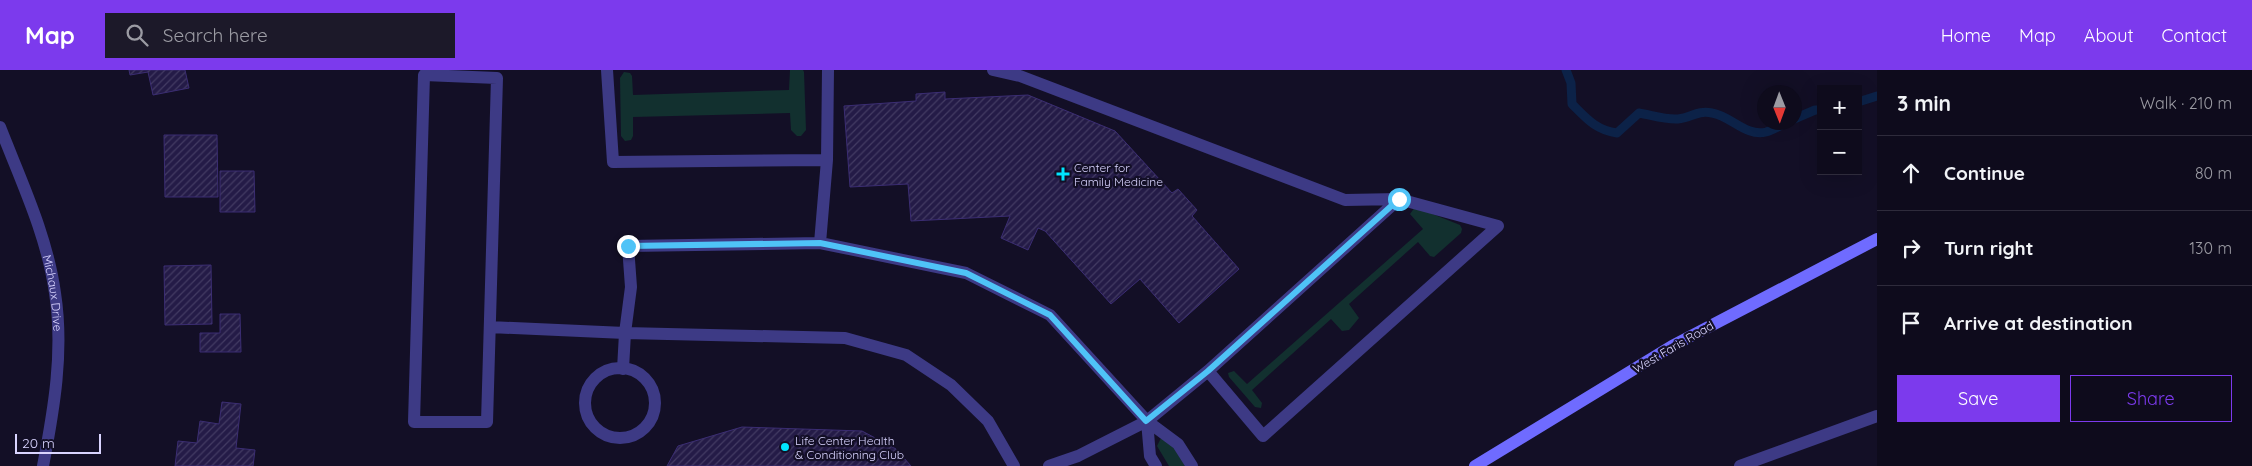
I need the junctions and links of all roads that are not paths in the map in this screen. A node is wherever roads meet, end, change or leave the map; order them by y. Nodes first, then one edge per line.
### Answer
1 (607, 70) edge
2 (828, 70) edge
3 (993, 70) edge
4 (0, 128) edge
5 (827, 160) junction
6 (1399, 199) junction
7 (1877, 239) edge
8 (820, 243) junction
9 (490, 327) junction
10 (625, 334) junction
11 (623, 369) junction
12 (1208, 371) junction
13 (1877, 416) edge
14 (1146, 421) junction
15 (44, 466) edge
16 (1014, 466) edge
17 (1049, 466) edge
18 (1156, 466) edge
19 (1192, 466) edge
20 (1475, 466) edge
21 (1740, 466) edge

1 - 5 street
2 - 5 street
3 - 6 street
4 - 15 street, Michaux Drive
5 - 8 street
6 - 12 street
6 - 12 street
7 - 20 main road, West Faris Road
8 - 10 street
8 - 14 street
9 - 9 street
9 - 10 street
10 - 11 street
10 - 16 street
11 - 11 street
12 - 14 street
13 - 21 street
14 - 17 street
14 - 18 street
14 - 19 street

